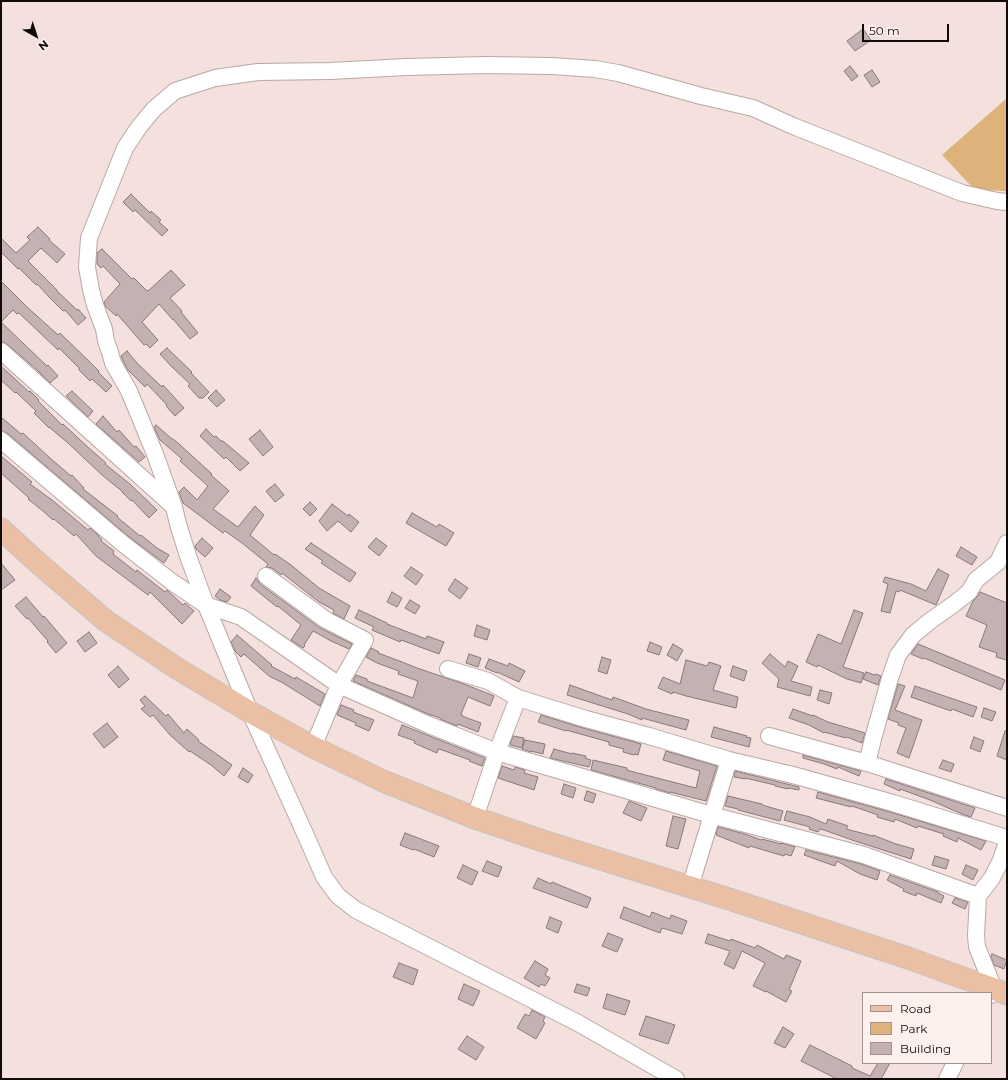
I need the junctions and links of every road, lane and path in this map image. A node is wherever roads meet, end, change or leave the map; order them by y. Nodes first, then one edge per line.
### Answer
1 (1007, 202) edge
2 (1, 351) edge
3 (1, 440) edge
4 (174, 507) junction
5 (1, 529) edge
6 (1007, 543) edge
7 (266, 576) dead end
8 (206, 605) junction
9 (448, 669) dead end
10 (339, 685) junction
11 (518, 698) junction
12 (250, 712) junction
13 (769, 736) dead end
14 (313, 747) junction
15 (497, 752) junction
16 (729, 760) junction
17 (867, 764) junction
18 (1007, 808) edge
19 (711, 815) junction
20 (475, 818) junction
21 (1007, 838) edge
22 (1007, 842) edge
23 (690, 887) junction
24 (978, 896) junction
25 (997, 993) edge
26 (954, 1064) edge
27 (676, 1079) edge
28 (947, 1079) edge

1 - 4 street
2 - 4 street
3 - 8 street
4 - 8 street
5 - 12 main road
6 - 17 street
7 - 10 street
8 - 10 street
8 - 12 street
9 - 11 street
10 - 14 street
10 - 15 street
11 - 15 street
11 - 16 street
12 - 14 main road
12 - 27 street
13 - 17 street
14 - 20 main road
15 - 19 street
15 - 20 street
16 - 19 street
16 - 21 street
17 - 18 street
19 - 23 street
19 - 24 street
20 - 23 main road
22 - 24 street
23 - 25 main road
24 - 25 street
26 - 28 street

